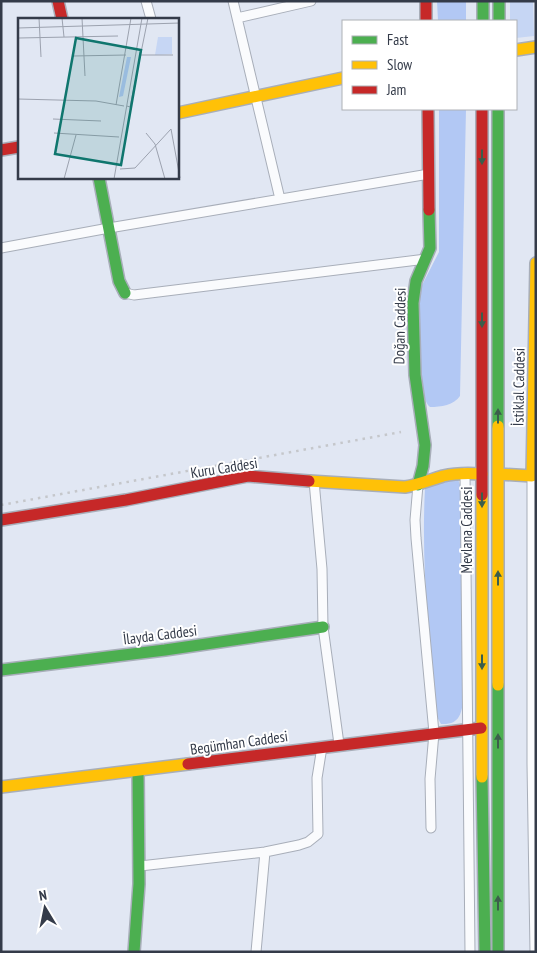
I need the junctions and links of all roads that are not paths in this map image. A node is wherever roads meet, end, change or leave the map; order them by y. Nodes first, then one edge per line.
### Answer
1 (58, 1) edge
2 (146, 1) edge
3 (233, 1) edge
4 (311, 1) edge
5 (426, 1) edge
6 (483, 1) edge
7 (499, 1) edge
8 (62, 18) edge
9 (151, 18) edge
10 (237, 18) junction
11 (426, 20) edge
12 (483, 20) edge
13 (499, 20) edge
14 (536, 47) edge
15 (517, 50) edge
16 (342, 78) edge
17 (256, 96) junction
18 (428, 110) edge
19 (482, 110) edge
20 (498, 110) edge
21 (179, 113) edge
22 (18, 146) edge
23 (1, 150) edge
24 (429, 174) junction
25 (99, 179) edge
26 (280, 199) junction
27 (109, 228) junction
28 (1, 248) edge
29 (426, 259) junction
30 (536, 263) edge
31 (125, 293) joint
32 (465, 473) junction
33 (482, 474) junction
34 (498, 474) junction
35 (534, 478) edge
36 (314, 481) junction
37 (418, 485) junction
38 (1, 520) edge
39 (323, 627) junction
40 (1, 670) edge
41 (482, 728) junction
42 (468, 729) junction
43 (434, 733) junction
44 (339, 744) junction
45 (322, 747) junction
46 (534, 764) edge
47 (138, 771) junction
48 (1, 787) edge
49 (431, 828) dead end
50 (265, 852) junction
51 (140, 866) junction
52 (134, 952) edge
53 (256, 952) edge
54 (470, 952) edge
55 (485, 952) edge
56 (498, 952) edge
57 (535, 952) edge

1 - 8 street
2 - 9 street
3 - 10 street
4 - 10 street
5 - 11 street
6 - 12 street
7 - 13 street
10 - 17 street
14 - 15 street
16 - 17 street
17 - 21 street
17 - 26 street
18 - 24 street, Doğan Caddesi
19 -> 33 street, Mevlana Caddesi
34 -> 20 street, Mevlana Caddesi
22 - 23 street
24 - 26 street
24 - 29 street, Doğan Caddesi
25 - 27 street
26 - 27 street
27 - 28 street
27 - 31 street
29 - 31 street
29 - 37 street, Doğan Caddesi
30 - 35 street, İstiklal Caddesi
32 - 33 street, Kuru Caddesi
32 - 37 street, Kuru Caddesi
32 - 42 street
33 -> 41 street, Mevlana Caddesi
34 - 35 street
56 -> 34 street, Mevlana Caddesi
35 - 46 street
36 - 37 street, Kuru Caddesi
36 - 38 street, Kuru Caddesi
36 - 39 street
37 - 43 street
39 - 40 street, İlayda Caddesi
39 - 44 street
41 - 42 street, Begümhan Caddesi
41 - 55 street, Mevlana Caddesi
42 - 43 street, Begümhan Caddesi
42 - 54 street
43 - 44 street, Begümhan Caddesi
43 - 49 street
44 - 45 street, Begümhan Caddesi
45 - 47 street, Begümhan Caddesi
45 - 50 street
46 - 57 street
47 - 48 street, Begümhan Caddesi
47 - 51 street
50 - 51 street
50 - 53 street
51 - 52 street

